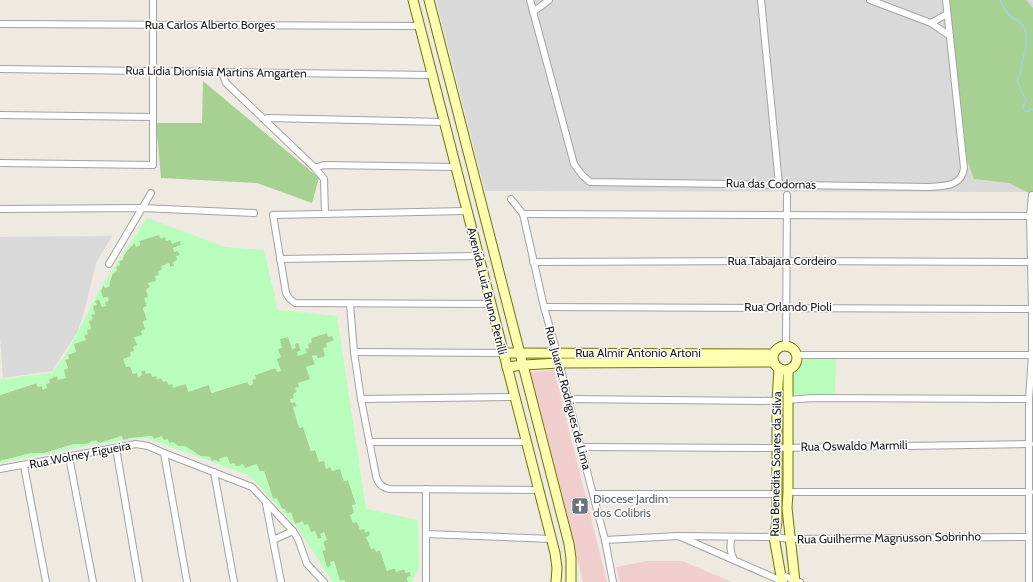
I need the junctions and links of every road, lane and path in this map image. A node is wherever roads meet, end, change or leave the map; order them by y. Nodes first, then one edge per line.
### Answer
1 (153, 0) edge
2 (424, 0) edge
3 (429, 0) edge
4 (530, 0) edge
5 (549, 0) edge
6 (761, 0) edge
7 (870, 0) edge
8 (946, 0) edge
9 (415, 3) edge
10 (533, 12) junction
11 (947, 14) junction
12 (931, 23) junction
13 (0, 24) edge
14 (153, 25) junction
15 (420, 26) junction
16 (950, 36) junction
17 (441, 48) junction
18 (0, 69) edge
19 (153, 71) junction
20 (222, 72) junction
21 (432, 75) junction
22 (0, 115) edge
23 (153, 117) junction
24 (265, 120) junction
25 (444, 122) junction
26 (0, 163) edge
27 (455, 167) junction
28 (315, 168) junction
29 (778, 184) junction
30 (151, 193) dead end
31 (787, 195) dead end
32 (1032, 195) dead end
33 (511, 199) dead end
34 (142, 208) junction
35 (0, 209) edge
36 (466, 211) junction
37 (254, 213) dead end
38 (325, 214) junction
39 (523, 214) junction
40 (787, 215) junction
41 (1030, 216) junction
42 (478, 256) junction
43 (280, 259) junction
44 (787, 261) junction
45 (533, 262) junction
46 (1032, 262) junction
47 (109, 264) dead end
48 (350, 304) junction
49 (490, 304) junction
50 (544, 307) junction
51 (786, 307) junction
52 (1032, 309) edge
53 (786, 345) junction
54 (354, 352) junction
55 (503, 353) junction
56 (557, 353) junction
57 (520, 354) junction
58 (798, 355) junction
59 (1032, 355) junction
60 (560, 363) junction
61 (778, 363) junction
62 (524, 365) junction
63 (507, 367) junction
64 (515, 397) junction
65 (361, 399) junction
66 (568, 399) junction
67 (1029, 399) junction
68 (787, 400) junction
69 (777, 402) junction
70 (369, 442) junction
71 (526, 442) junction
72 (1030, 444) junction
73 (581, 446) junction
74 (788, 447) junction
75 (116, 448) junction
76 (778, 448) junction
77 (164, 453) junction
78 (69, 457) junction
79 (24, 466) junction
80 (549, 467) junction
81 (0, 469) edge
82 (534, 470) junction
83 (214, 472) junction
84 (426, 489) junction
85 (539, 490) junction
86 (788, 492) junction
87 (1030, 492) junction
88 (594, 494) junction
89 (777, 494) junction
90 (266, 502) junction
91 (293, 531) junction
92 (426, 534) junction
93 (678, 536) junction
94 (732, 536) junction
95 (774, 537) junction
96 (1029, 537) junction
97 (552, 539) junction
98 (790, 539) junction
99 (273, 540) junction
100 (606, 540) junction
101 (571, 558) junction
102 (734, 560) junction
103 (782, 580) edge
104 (46, 582) edge
105 (93, 582) edge
106 (139, 582) edge
107 (187, 582) edge
108 (234, 582) edge
109 (281, 582) edge
110 (324, 582) edge
111 (426, 582) edge
112 (556, 582) edge
113 (571, 582) edge
114 (578, 582) edge
115 (613, 582) edge
116 (797, 582) edge
117 (1029, 582) edge

1 - 14 street
2 - 9 main road
3 - 17 main road, Avenida Luiz Bruno Petrilli
4 - 10 street
5 - 10 street
6 - 29 street
7 - 12 street
8 - 11 street
9 - 15 main road, Avenida Luiz Bruno Petrilli
9 - 17 main road
10 - 29 street, Rua das Codornas
11 - 12 street
11 - 16 street
12 - 16 street
13 - 14 street, Rua Carlos Alberto Borges
14 - 15 street, Rua Carlos Alberto Borges
14 - 19 street
15 - 21 main road, Avenida Luiz Bruno Petrilli
16 - 29 street, Rua das Codornas
17 - 57 main road, Avenida Luiz Bruno Petrilli
18 - 19 street, Rua Lídia Dionísia Martins Amgarten
19 - 20 street, Rua Lídia Dionísia Martins Amgarten
19 - 23 street
20 - 21 street, Rua Lídia Dionísia Martins Amgarten
20 - 24 street
21 - 25 main road, Avenida Luiz Bruno Petrilli
22 - 23 street
23 - 26 street
24 - 25 street
24 - 28 street
25 - 27 main road, Avenida Luiz Bruno Petrilli
27 - 28 street
27 - 36 main road, Avenida Luiz Bruno Petrilli
28 - 38 street
30 - 34 street
31 - 40 street
32 - 41 street
33 - 39 street
34 - 35 street
34 - 37 street
34 - 47 street
36 - 38 street
36 - 42 main road, Avenida Luiz Bruno Petrilli
38 - 43 street
39 - 40 street
39 - 45 street, Rua Juarez Rodrigues de Lima
40 - 41 street
40 - 44 street
41 - 46 street
42 - 43 street
42 - 49 main road, Avenida Luiz Bruno Petrilli
43 - 48 street
44 - 45 street, Rua Tabajara Cordeiro
44 - 46 street, Rua Tabajara Cordeiro
44 - 51 street
45 - 50 street, Rua Juarez Rodrigues de Lima
46 - 52 street
48 - 49 street
48 - 54 street
49 - 55 main road, Avenida Luiz Bruno Petrilli
50 - 51 street, Rua Orlando Pioli
50 - 56 street, Rua Juarez Rodrigues de Lima
51 - 52 street, Rua Orlando Pioli
51 - 53 street
52 - 59 street
53 - 58 main road
53 - 61 main road
54 - 55 street
54 - 65 street
55 - 57 main road, Rua Almir Antonio Artoni
55 - 63 main road, Avenida Luiz Bruno Petrilli
56 - 57 main road, Rua Almir Antonio Artoni
56 - 60 street, Rua Juarez Rodrigues de Lima
56 - 61 main road, Rua Almir Antonio Artoni
57 - 62 main road, Avenida Luiz Bruno Petrilli
58 - 59 street
58 - 61 main road
59 - 67 street
60 - 61 main road, Rua Almir Antonio Artoni
60 - 62 main road, Rua Almir Antonio Artoni
60 - 66 street, Rua Juarez Rodrigues de Lima
61 - 68 main road, Rua Benedita Soares da Silva
61 - 69 main road, Rua Benedita Soares da Silva
62 - 63 main road, Rua Almir Antonio Artoni
62 - 80 main road, Avenida Luiz Bruno Petrilli
63 - 64 main road, Avenida Luiz Bruno Petrilli
64 - 65 street
64 - 71 main road, Avenida Luiz Bruno Petrilli
65 - 70 street
66 - 69 street
66 - 73 street, Rua Juarez Rodrigues de Lima
67 - 68 street
67 - 72 street
68 - 74 main road, Rua Benedita Soares da Silva
69 - 76 main road, Rua Benedita Soares da Silva
70 - 71 street
70 - 84 street
71 - 82 main road, Avenida Luiz Bruno Petrilli
72 - 74 street, Rua Oswaldo Marmili
72 - 87 street
73 - 76 street, Rua Oswaldo Marmili
73 - 88 street, Rua Juarez Rodrigues de Lima
74 - 76 street, Rua Oswaldo Marmili
74 - 86 main road, Rua Benedita Soares da Silva
75 - 77 street, Rua Wolney Figueira
75 - 78 street, Rua Wolney Figueira
75 - 106 street
76 - 89 main road, Rua Benedita Soares da Silva
77 - 83 street, Rua Wolney Figueira
77 - 107 street
78 - 79 street, Rua Wolney Figueira
78 - 105 street
79 - 81 street, Rua Wolney Figueira
79 - 104 street
80 - 82 main road
80 - 101 main road, Avenida Luiz Bruno Petrilli
82 - 85 main road, Avenida Luiz Bruno Petrilli
83 - 90 street, Rua Wolney Figueira
83 - 108 street
84 - 85 street
84 - 92 street
85 - 97 main road, Avenida Luiz Bruno Petrilli
86 - 87 street
86 - 98 main road, Rua Benedita Soares da Silva
87 - 96 street
88 - 89 street
88 - 100 street, Rua Juarez Rodrigues de Lima
89 - 95 main road, Rua Benedita Soares da Silva
90 - 91 street, Rua Wolney Figueira
90 - 99 street
91 - 99 street
91 - 110 street, Rua Wolney Figueira
92 - 97 street
92 - 111 street
93 - 94 street, Rua Guilherme Magnusson Sobrinho
93 - 100 street, Rua Guilherme Magnusson Sobrinho
93 - 102 street
94 - 95 street, Rua Guilherme Magnusson Sobrinho
94 - 102 street
95 - 98 street, Rua Guilherme Magnusson Sobrinho
95 - 103 main road, Rua Benedita Soares da Silva
96 - 98 street, Rua Guilherme Magnusson Sobrinho
96 - 117 street
97 - 112 main road, Avenida Luiz Bruno Petrilli
98 - 116 main road, Rua Benedita Soares da Silva
99 - 109 street
100 - 115 street, Rua Juarez Rodrigues de Lima
101 - 113 main road, Avenida Luiz Bruno Petrilli
101 - 114 main road
102 - 103 street
103 - 116 street

